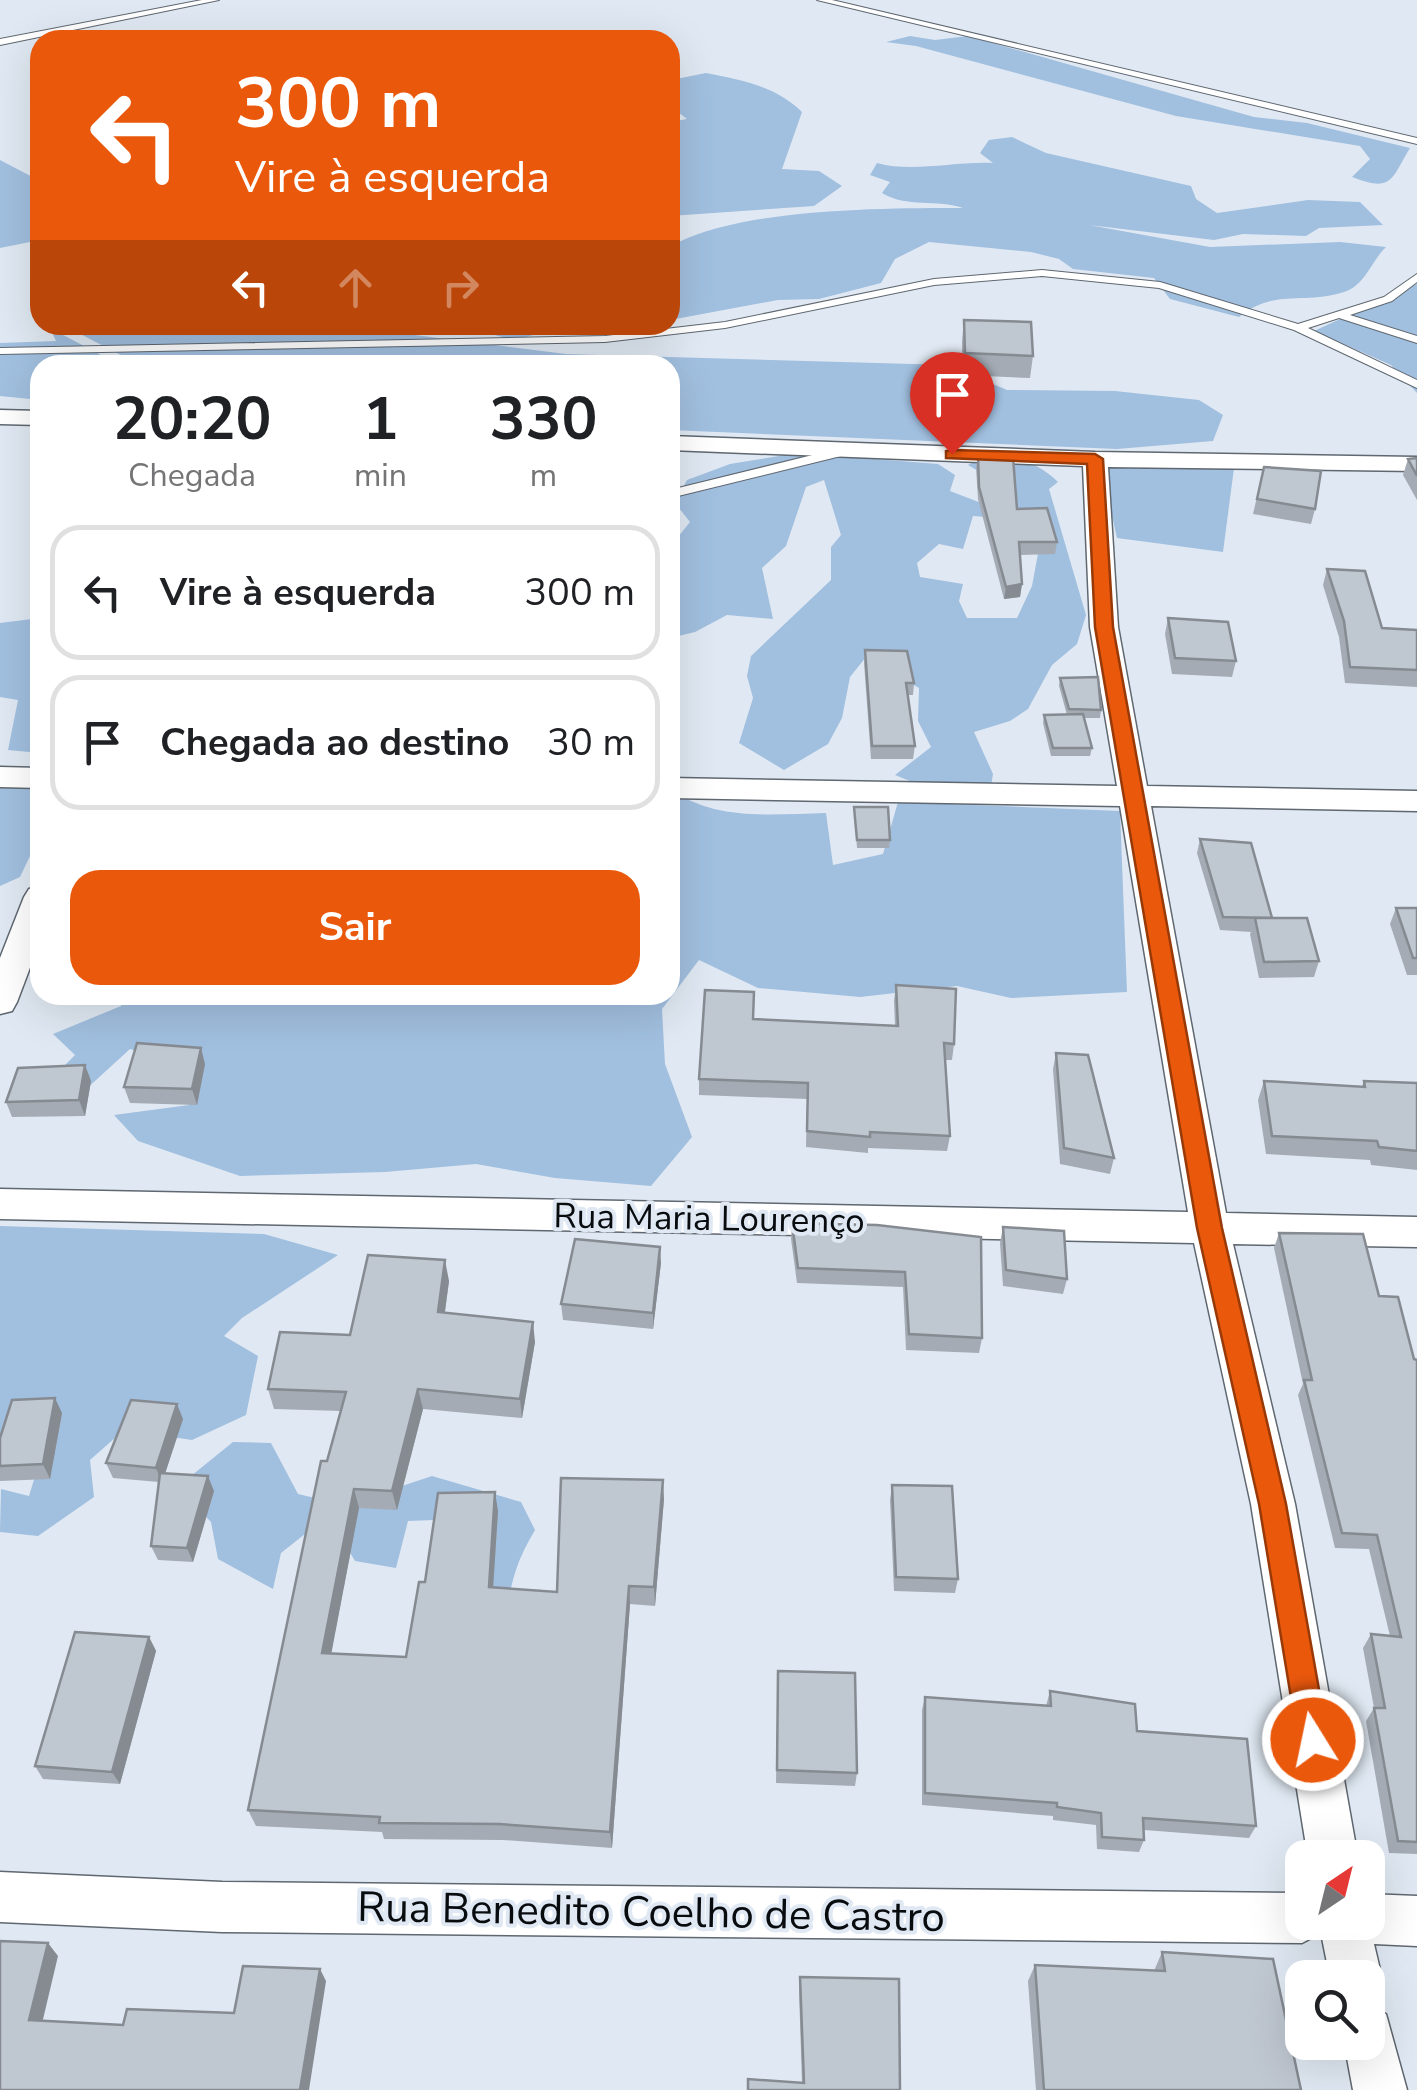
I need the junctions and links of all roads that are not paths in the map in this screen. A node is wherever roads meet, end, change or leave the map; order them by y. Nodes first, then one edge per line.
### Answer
1 (215, 0) edge
2 (821, 0) edge
3 (61, 30) edge
4 (30, 36) edge
5 (0, 42) edge
6 (1417, 142) edge
7 (1417, 277) edge
8 (1340, 314) junction
9 (1298, 328) junction
10 (680, 330) edge
11 (640, 335) edge
12 (1417, 340) edge
13 (0, 351) edge
14 (1417, 384) edge
15 (0, 417) edge
16 (30, 418) edge
17 (680, 444) edge
18 (845, 451) junction
19 (1095, 459) junction
20 (1417, 464) edge
21 (680, 492) edge
22 (0, 777) edge
23 (30, 778) edge
24 (680, 788) edge
25 (1133, 795) junction
26 (1417, 801) edge
27 (30, 923) edge
28 (0, 1002) edge
29 (0, 1204) edge
30 (1210, 1228) junction
31 (1417, 1232) edge
32 (1330, 1840) edge
33 (0, 1897) edge
34 (1285, 1918) edge
35 (1385, 1920) edge
36 (1417, 1921) edge
37 (1374, 2060) edge
38 (1380, 2090) edge

1 - 3 lane
2 - 6 lane
4 - 5 lane
7 - 8 lane
8 - 9 lane
8 - 12 lane
9 - 10 lane
9 - 14 lane
11 - 13 lane
15 - 16 street
17 - 18 street
18 - 19 street
18 - 21 lane
19 - 20 street
19 - 25 street
22 - 23 street
24 - 25 street
25 - 26 street
25 - 30 street
27 - 28 street
29 - 30 street, Rua Maria Lourenço
30 - 31 street, Rua Maria Lourenço
30 - 32 street
33 - 34 street, Rua Benedito Coelho de Castro
35 - 36 street
37 - 38 street

